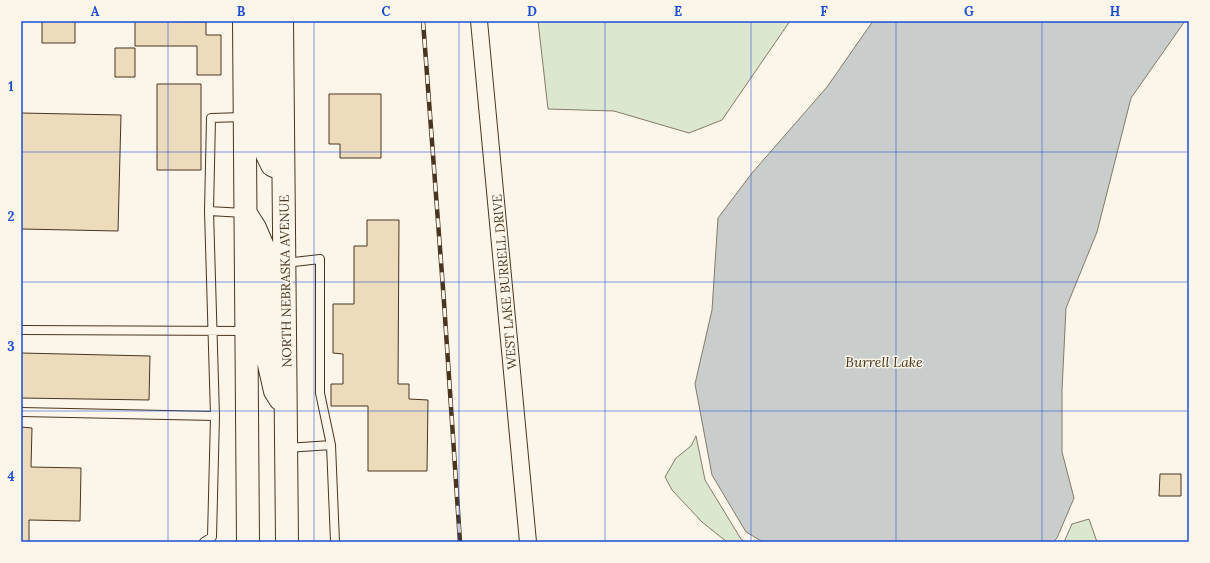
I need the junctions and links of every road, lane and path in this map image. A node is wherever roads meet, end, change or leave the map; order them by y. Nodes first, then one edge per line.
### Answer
1 (244, 21) edge
2 (261, 21) edge
3 (282, 21) edge
4 (479, 21) edge
5 (244, 117) junction
6 (283, 170) junction
7 (210, 211) junction
8 (245, 213) junction
9 (284, 263) junction
10 (21, 330) edge
11 (246, 331) junction
12 (212, 332) junction
13 (286, 408) junction
14 (21, 412) edge
15 (214, 416) junction
16 (331, 445) junction
17 (286, 448) junction
18 (204, 542) edge
19 (248, 542) edge
20 (287, 542) edge
21 (335, 542) edge
22 (528, 542) edge

1 - 5 main road
2 - 6 main road
3 - 6 main road, NORTH NEBRASKA AVENUE
4 - 22 street, WEST LAKE BURRELL DRIVE
5 - 7 lane
5 - 8 main road
6 - 9 main road, NORTH NEBRASKA AVENUE
7 - 8 lane
7 - 12 lane
8 - 11 main road
8 - 13 main road
9 - 13 main road, NORTH NEBRASKA AVENUE
9 - 16 lane
10 - 12 lane
11 - 12 lane
11 - 19 main road
12 - 15 lane
13 - 17 main road, NORTH NEBRASKA AVENUE
14 - 15 lane
15 - 18 lane
16 - 17 lane
16 - 21 lane
17 - 20 main road, NORTH NEBRASKA AVENUE

